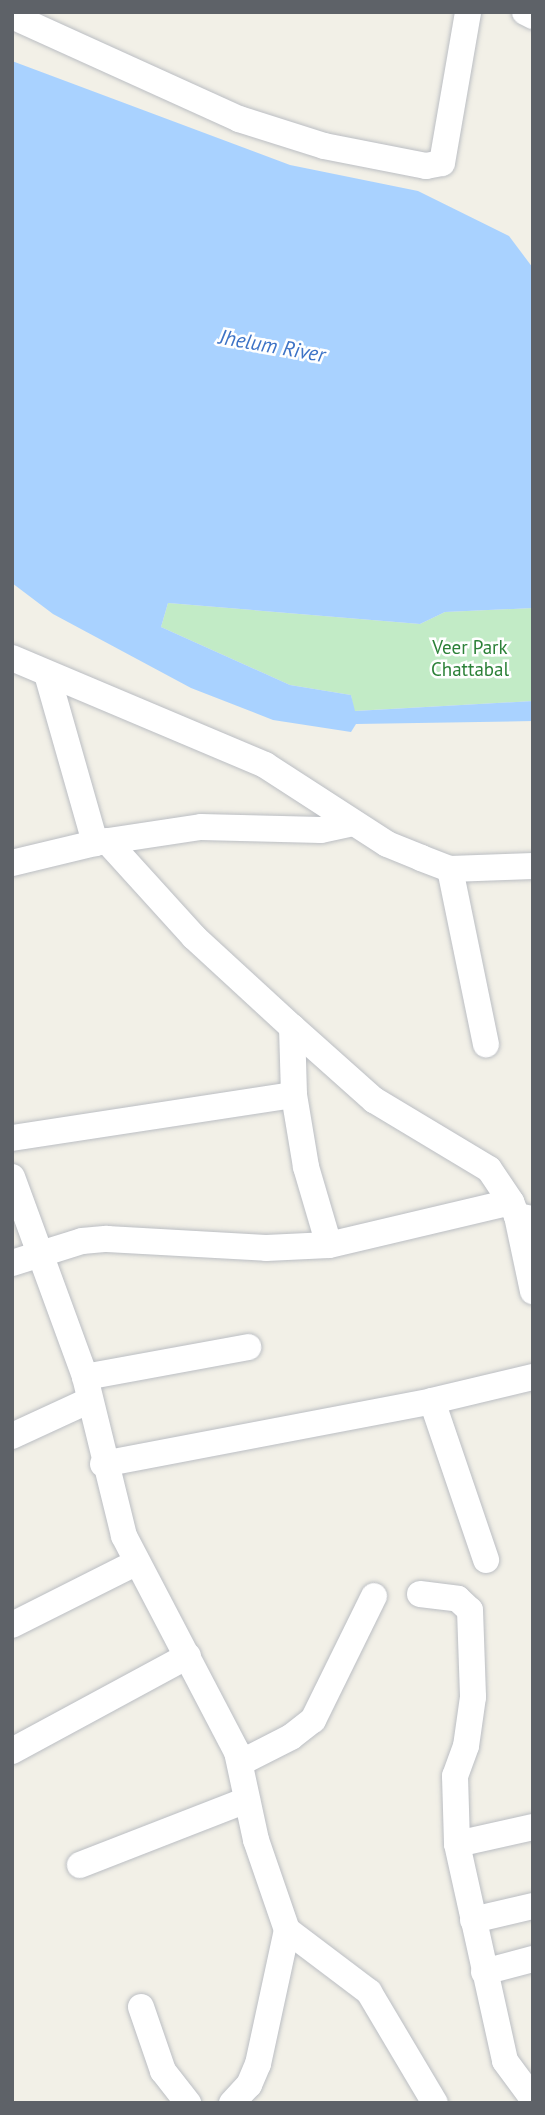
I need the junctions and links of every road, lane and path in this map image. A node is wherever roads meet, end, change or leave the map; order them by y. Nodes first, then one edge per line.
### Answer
1 (468, 12) edge
2 (525, 12) edge
3 (12, 16) edge
4 (533, 16) edge
5 (12, 658) edge
6 (47, 674) junction
7 (353, 822) junction
8 (101, 842) junction
9 (12, 863) edge
10 (533, 866) edge
11 (450, 869) junction
12 (292, 1027) junction
13 (486, 1044) dead end
14 (294, 1095) junction
15 (12, 1138) edge
16 (12, 1177) edge
17 (520, 1212) edge
18 (329, 1245) junction
19 (39, 1252) junction
20 (12, 1264) edge
21 (533, 1290) edge
22 (248, 1347) dead end
23 (533, 1377) edge
24 (88, 1389) junction
25 (432, 1401) junction
26 (12, 1436) edge
27 (103, 1464) junction
28 (485, 1560) dead end
29 (136, 1562) junction
30 (420, 1594) dead end
31 (374, 1597) dead end
32 (12, 1625) edge
33 (188, 1656) junction
34 (12, 1751) edge
35 (240, 1763) junction
36 (247, 1800) junction
37 (533, 1827) edge
38 (457, 1844) junction
39 (80, 1865) dead end
40 (533, 1906) edge
41 (473, 1920) junction
42 (288, 1930) junction
43 (533, 1959) edge
44 (484, 1972) junction
45 (141, 2007) dead end
46 (533, 2099) edge
47 (188, 2103) edge
48 (232, 2103) edge
49 (435, 2103) edge

1 - 3 street
2 - 4 street
5 - 6 street
6 - 7 street
6 - 8 street
7 - 8 street
7 - 11 street
8 - 9 street
8 - 12 street
10 - 11 street
11 - 13 street
12 - 14 street
12 - 17 street
14 - 15 street
14 - 18 street
16 - 19 street
17 - 18 street
17 - 21 street
18 - 19 street
19 - 20 street
19 - 24 street
22 - 24 street
23 - 25 street
24 - 26 street
24 - 27 street
25 - 27 street
25 - 28 street
27 - 29 street
29 - 32 street
29 - 33 street
30 - 38 street
31 - 35 street
33 - 34 street
33 - 35 street
35 - 36 street
36 - 39 street
36 - 42 street
37 - 38 street
38 - 41 street
40 - 41 street
41 - 44 street
42 - 48 street
42 - 49 street
43 - 44 street
44 - 46 street
45 - 47 street

